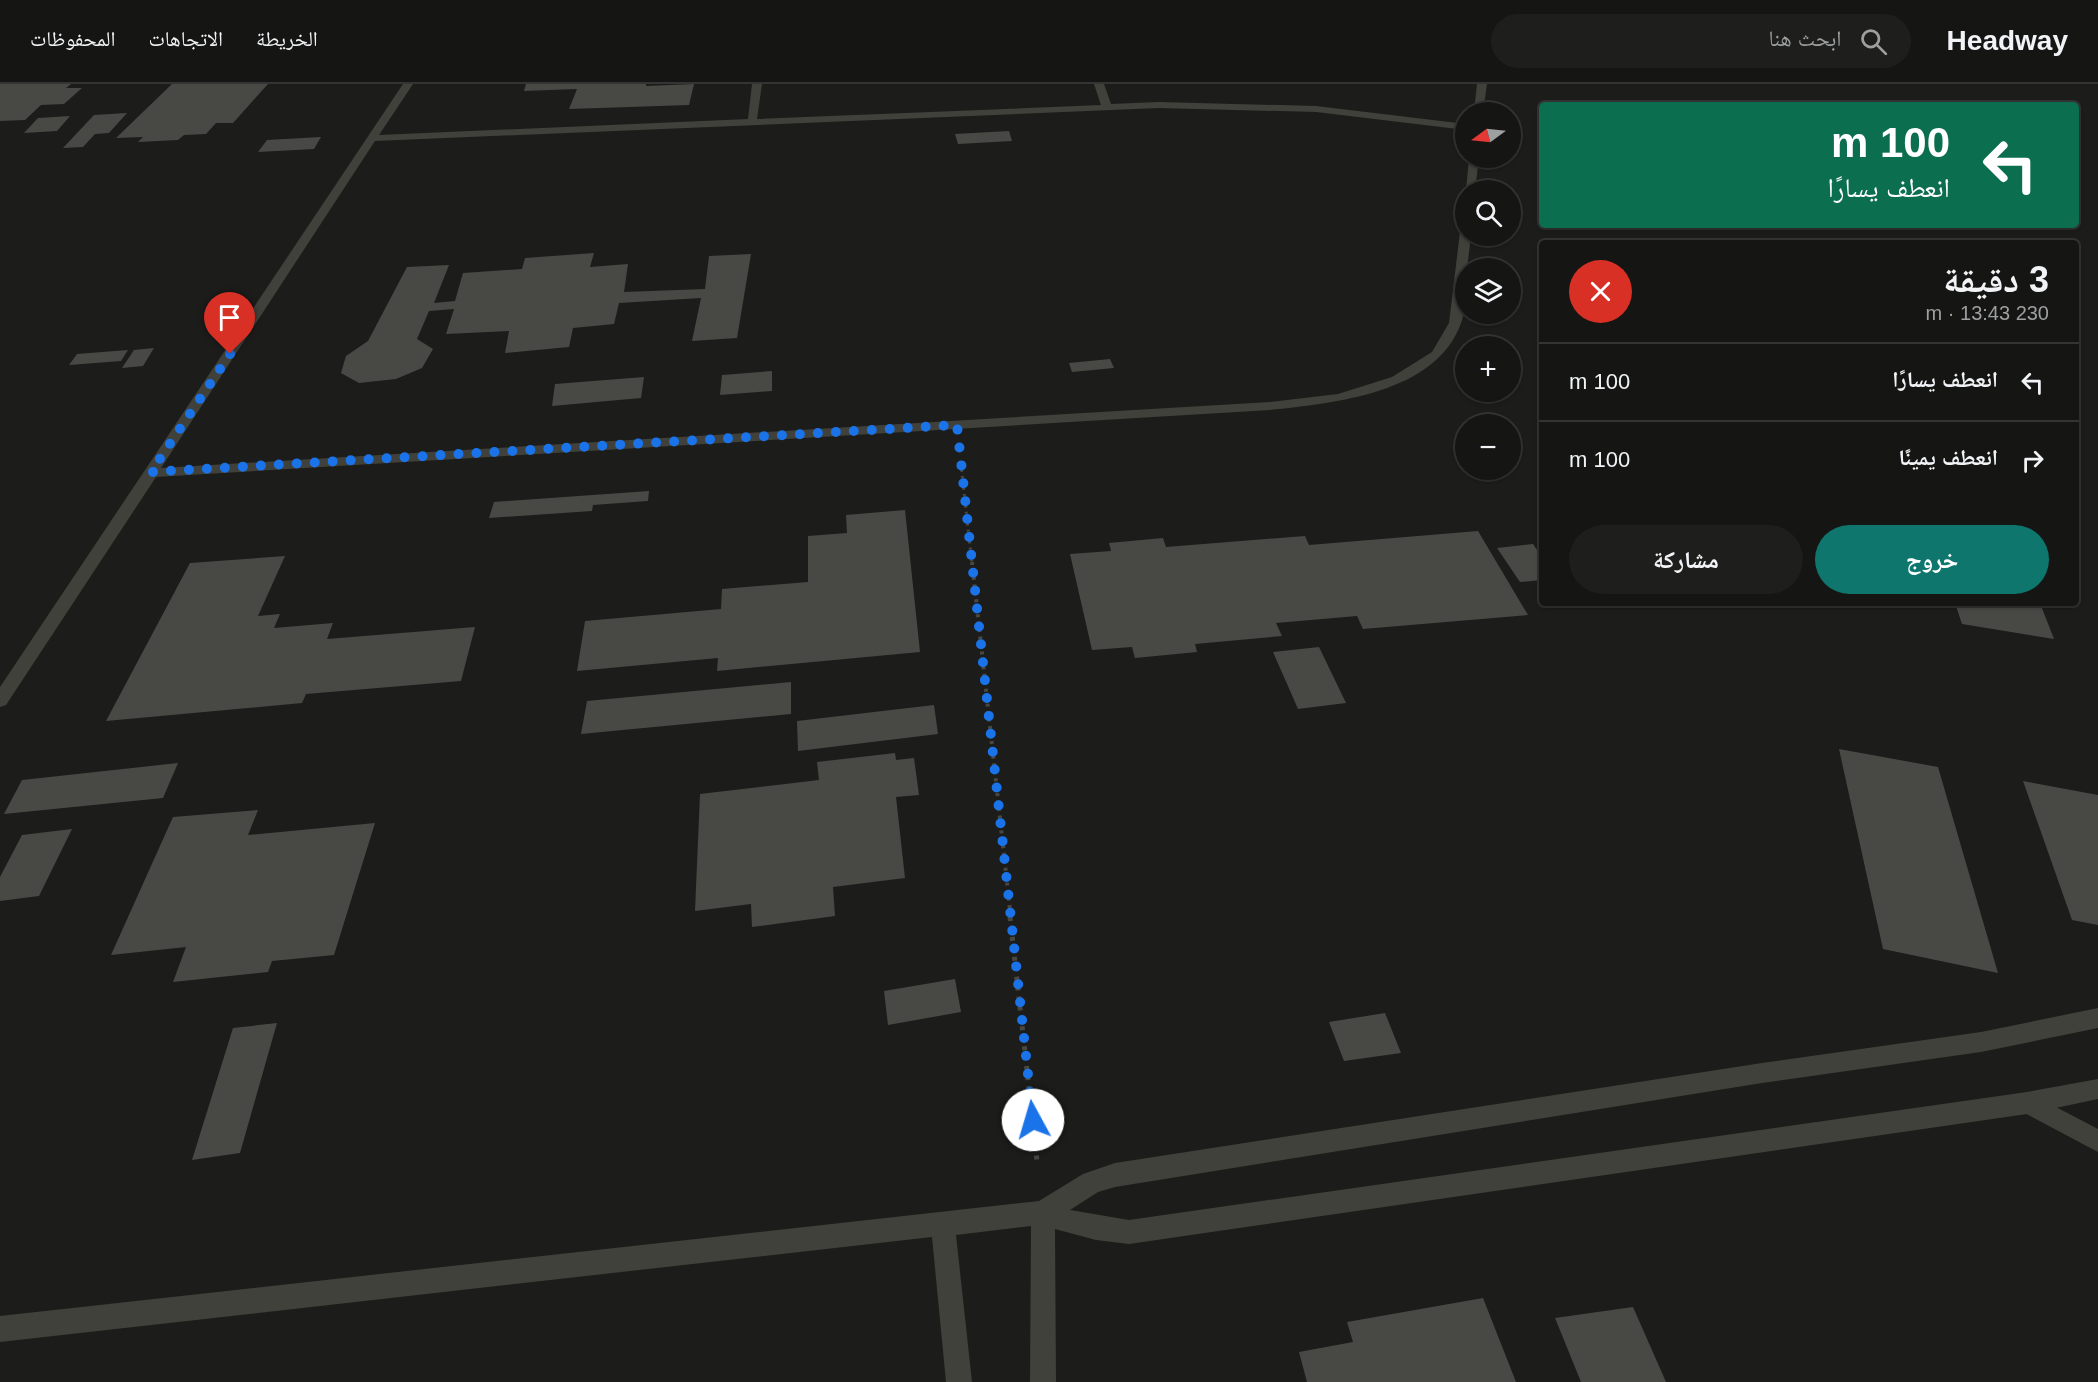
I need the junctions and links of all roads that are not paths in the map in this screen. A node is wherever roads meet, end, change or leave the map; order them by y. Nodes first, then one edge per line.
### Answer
1 (408, 84) edge
2 (757, 84) edge
3 (1098, 84) edge
4 (1482, 84) edge
5 (1480, 102) edge
6 (1107, 107) junction
7 (752, 122) junction
8 (1455, 126) edge
9 (373, 138) junction
10 (1464, 246) edge
11 (151, 472) junction
12 (0, 701) edge
13 (2098, 1018) edge
14 (2098, 1089) edge
15 (2027, 1103) junction
16 (2095, 1138) edge
17 (1043, 1213) junction
18 (943, 1224) junction
19 (0, 1329) edge
20 (959, 1382) edge
21 (1043, 1382) edge

1 - 9 street
2 - 7 street
3 - 6 street
4 - 5 street
6 - 7 street
6 - 8 street
7 - 9 street
9 - 11 street
10 - 11 street
11 - 12 street
13 - 17 street
14 - 15 street
15 - 16 street
15 - 17 street
17 - 18 street
17 - 21 street
18 - 19 street
18 - 20 street

